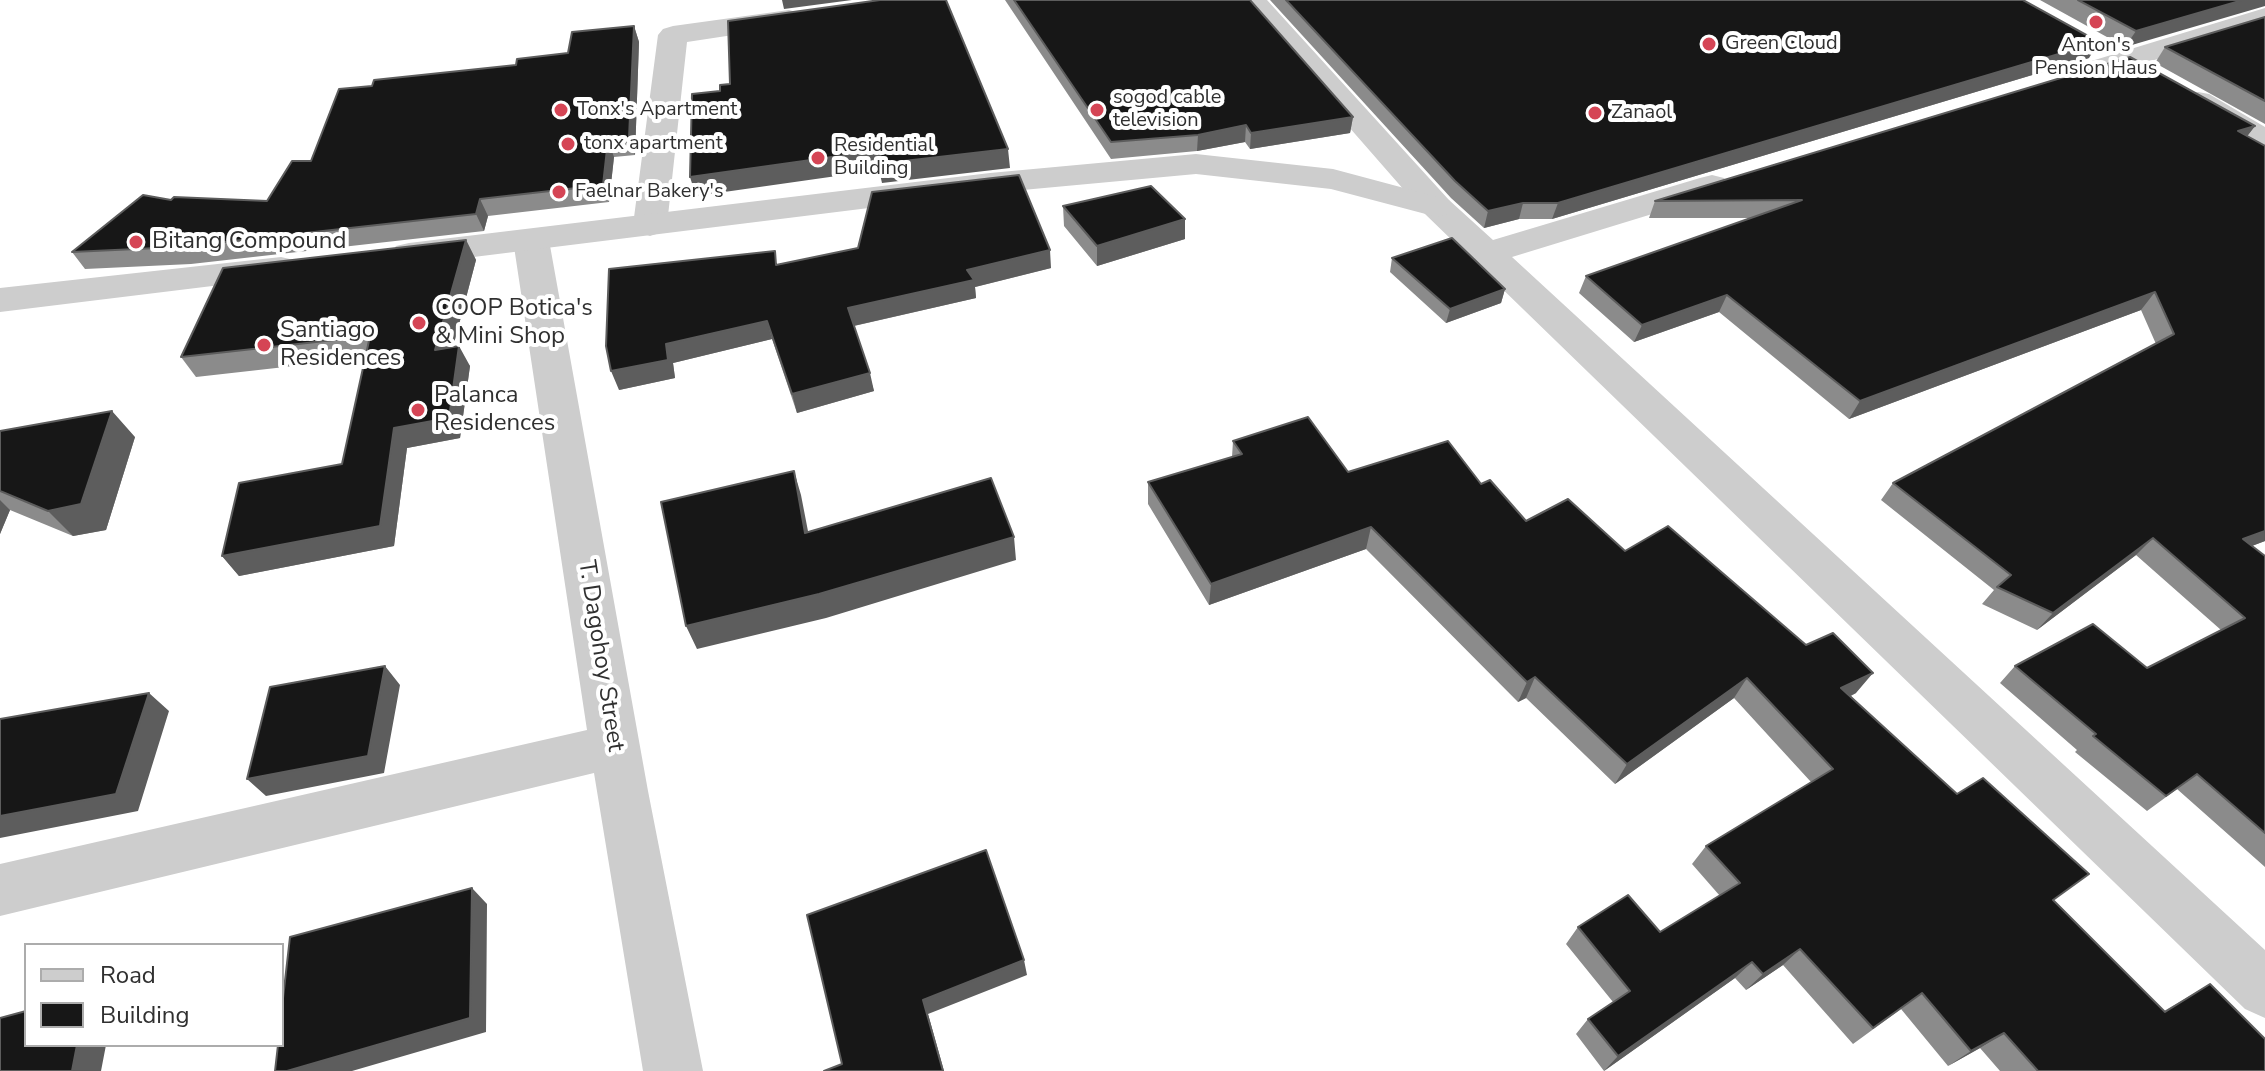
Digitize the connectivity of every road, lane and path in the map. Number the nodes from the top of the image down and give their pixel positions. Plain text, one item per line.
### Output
1 (1252, 0) edge
2 (821, 15) edge
3 (2265, 17) edge
4 (2111, 52) junction
5 (2050, 83) edge
6 (2265, 140) edge
7 (1746, 175) edge
8 (1437, 207) junction
9 (650, 225) junction
10 (531, 240) junction
11 (1488, 253) junction
12 (377, 257) edge
13 (315, 264) edge
14 (0, 300) edge
15 (615, 746) junction
16 (0, 890) edge
17 (2265, 989) edge
18 (673, 1071) edge

1 - 8 street
2 - 9 street
3 - 4 street
4 - 5 street
4 - 6 street
7 - 11 street
8 - 9 street
8 - 11 street
9 - 10 street
10 - 12 street
10 - 15 street, T. Dagohoy Street
11 - 17 street
13 - 14 street
15 - 16 street
15 - 18 street, T. Dagohoy Street

